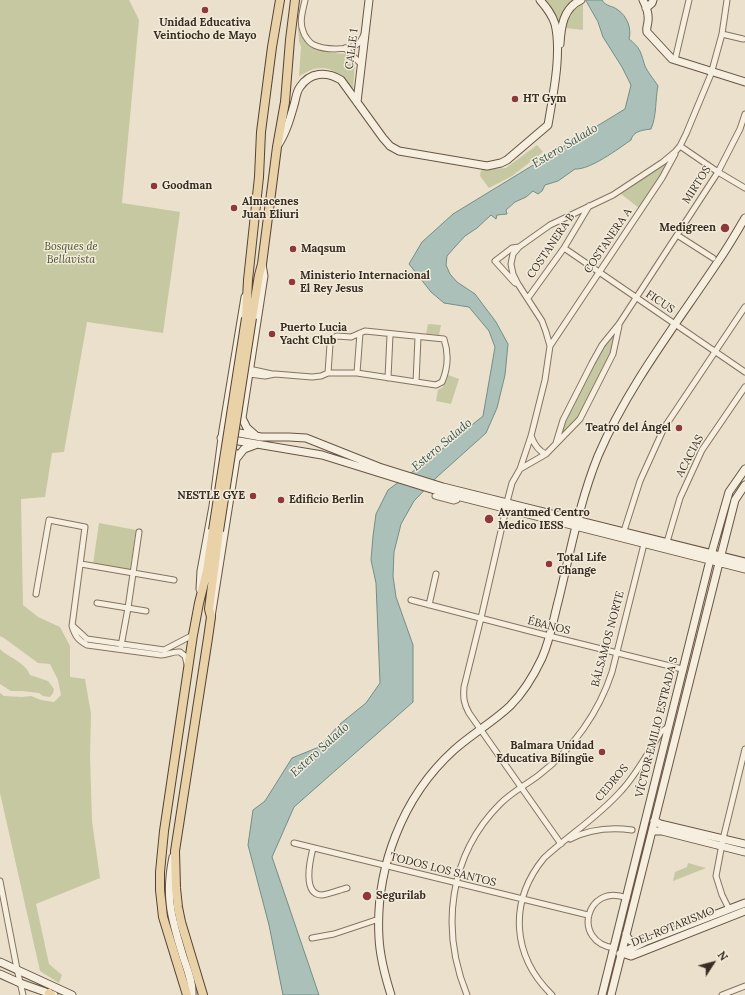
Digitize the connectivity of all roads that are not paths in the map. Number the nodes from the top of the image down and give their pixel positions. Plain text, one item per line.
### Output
1 (280, 0) edge
2 (295, 0) edge
3 (304, 0) edge
4 (369, 0) edge
5 (540, 0) edge
6 (581, 0) edge
7 (643, 0) edge
8 (653, 0) edge
9 (689, 0) edge
10 (727, 0) edge
11 (646, 8) junction
12 (365, 34) junction
13 (722, 34) junction
14 (743, 40) dead end
15 (345, 48) junction
16 (675, 60) junction
17 (557, 62) junction
18 (361, 64) junction
19 (712, 71) junction
20 (745, 82) edge
21 (357, 102) junction
22 (745, 114) edge
23 (680, 146) junction
24 (277, 147) junction
25 (718, 172) junction
26 (745, 188) edge
27 (590, 205) junction
28 (745, 218) edge
29 (677, 235) junction
30 (519, 247) junction
31 (564, 248) junction
32 (713, 258) dead end
33 (262, 264) junction
34 (599, 273) junction
35 (248, 284) junction
36 (518, 284) junction
37 (528, 298) junction
38 (636, 298) junction
39 (745, 307) edge
40 (249, 318) junction
41 (620, 324) junction
42 (675, 324) junction
43 (360, 333) junction
44 (390, 335) junction
45 (418, 337) junction
46 (550, 346) junction
47 (715, 351) junction
48 (249, 371) junction
49 (328, 372) junction
50 (745, 372) edge
51 (357, 373) junction
52 (388, 378) junction
53 (416, 382) junction
54 (745, 387) edge
55 (227, 404) junction
56 (244, 407) junction
57 (223, 430) junction
58 (531, 436) junction
59 (297, 437) junction
60 (222, 438) junction
61 (314, 440) junction
62 (261, 441) junction
63 (556, 443) junction
64 (295, 451) junction
65 (313, 453) junction
66 (546, 454) junction
67 (219, 455) junction
68 (236, 459) junction
69 (520, 469) junction
70 (378, 470) junction
71 (744, 472) edge
72 (745, 485) edge
73 (440, 492) junction
74 (507, 505) junction
75 (577, 524) junction
76 (216, 530) junction
77 (624, 531) junction
78 (139, 532) dead end
79 (667, 542) junction
80 (644, 544) junction
81 (715, 559) junction
82 (745, 562) edge
83 (81, 564) junction
84 (745, 570) edge
85 (133, 573) junction
86 (436, 574) dead end
87 (174, 580) dead end
88 (36, 594) dead end
89 (411, 600) dead end
90 (97, 603) dead end
91 (198, 603) junction
92 (429, 605) junction
93 (128, 608) junction
94 (146, 611) dead end
95 (211, 617) junction
96 (481, 618) junction
97 (193, 636) junction
98 (549, 636) junction
99 (121, 646) junction
100 (616, 652) junction
101 (189, 668) junction
102 (682, 669) junction
103 (672, 709) junction
104 (678, 725) junction
105 (668, 727) junction
106 (480, 729) junction
107 (745, 749) edge
108 (669, 762) junction
109 (521, 788) junction
110 (654, 821) junction
111 (632, 830) dead end
112 (652, 831) junction
113 (294, 843) dead end
114 (722, 843) junction
115 (561, 844) junction
116 (745, 844) edge
117 (313, 848) junction
118 (175, 851) junction
119 (745, 852) edge
120 (386, 866) junction
121 (456, 883) junction
122 (0, 884) edge
123 (346, 888) dead end
124 (626, 898) junction
125 (522, 899) junction
126 (745, 902) edge
127 (729, 909) junction
128 (745, 911) edge
129 (623, 913) junction
130 (588, 915) junction
131 (379, 919) junction
132 (626, 934) junction
133 (312, 938) dead end
134 (644, 942) junction
135 (614, 948) junction
136 (622, 953) junction
137 (0, 962) edge
138 (17, 969) junction
139 (0, 974) edge
140 (606, 978) junction
141 (20, 983) junction
142 (745, 986) edge
143 (186, 993) edge
144 (52, 994) edge
145 (23, 995) edge
146 (72, 995) edge
147 (192, 995) edge
148 (203, 995) edge
149 (391, 995) edge
150 (467, 995) edge
151 (552, 995) edge
152 (602, 995) edge
153 (611, 995) edge
154 (722, 995) edge

1 - 35 main road
2 - 24 main road
3 - 15 street
4 - 12 street, CALLE 1
5 - 17 street
6 - 17 street
7 - 11 street
8 - 11 street
9 - 16 street
10 - 13 street, COSTANERA A
11 - 16 street
12 - 15 street
12 - 18 street, CALLE 1
13 - 14 street
13 - 19 street, COSTANERA A
15 - 18 street
16 - 19 street
17 - 21 street
18 - 21 street, CALLE 1
19 - 20 street
19 - 23 street, COSTANERA A
21 - 24 street
22 - 25 street, MIRTOS
23 - 25 street
23 - 27 street
23 - 34 street, COSTANERA A
24 - 33 main road
25 - 26 street
25 - 29 street, MIRTOS
27 - 30 street
27 - 31 street, COSTANERA B
28 - 42 street
29 - 32 street
29 - 38 street, MIRTOS
30 - 36 street
30 - 36 street
31 - 34 street, FICUS
31 - 37 street, COSTANERA B
33 - 40 main road
33 - 48 street
34 - 38 street, FICUS
34 - 46 street, COSTANERA A
35 - 40 main road
35 - 55 street
36 - 37 street
37 - 46 street
38 - 41 street, MIRTOS
38 - 42 street, FICUS
39 - 47 street
40 - 76 main road, bridge
41 - 63 street, MIRTOS
41 - 63 street, MIRTOS
42 - 47 street, FICUS
42 - 75 street
43 - 44 street
43 - 49 street
43 - 51 street
44 - 45 street
44 - 52 street
45 - 53 street
45 - 53 street
46 - 58 street
47 - 50 street, FICUS
47 - 77 street
48 - 49 street
48 - 56 street
49 - 51 street
51 - 52 street
52 - 53 street
54 - 79 street, ACACIAS
55 - 56 street
55 - 57 street
56 - 62 street
57 - 60 street
57 - 62 street
58 - 66 street
58 - 69 street
59 - 61 street
59 - 62 street
59 - 64 street
60 - 62 street
60 - 67 street
61 - 65 street
61 - 70 street
62 - 64 street
62 - 68 street
63 - 66 street, MIRTOS
64 - 65 street
65 - 70 street
66 - 69 street, MIRTOS
67 - 68 street
67 - 91 street
68 - 95 street
69 - 74 street
70 - 73 street
71 - 81 street, VÍCTOR EMILIO ESTRADA S
72 - 81 street, VÍCTOR EMILIO ESTRADA S
73 - 74 street
73 - 74 street
74 - 75 street
74 - 96 street
75 - 77 street
75 - 80 street
75 - 98 street
76 - 91 main road
76 - 95 main road
77 - 79 street
78 - 85 street
79 - 81 street
80 - 81 street
80 - 100 street, BÁLSAMOS NORTE
81 - 82 street
81 - 84 street
81 - 102 street, VÍCTOR EMILIO ESTRADA S
81 - 104 street, VÍCTOR EMILIO ESTRADA S
83 - 85 street
83 - 88 street
83 - 99 street
85 - 87 street
85 - 93 street
86 - 92 street
89 - 92 street, ÉBANOS
90 - 93 street
91 - 97 main road
92 - 96 street, ÉBANOS
93 - 94 street
93 - 99 street
95 - 118 main road
96 - 98 street, ÉBANOS
96 - 106 street
97 - 99 street
97 - 101 main road
98 - 100 street, ÉBANOS
98 - 106 street
99 - 101 street
100 - 102 street, ÉBANOS
100 - 109 street, BÁLSAMOS NORTE
101 - 143 main road
102 - 103 street, VÍCTOR EMILIO ESTRADA S
103 - 104 street
103 - 105 street, VÍCTOR EMILIO ESTRADA S
104 - 108 street, VÍCTOR EMILIO ESTRADA S
105 - 108 street
105 - 115 street, CEDROS
105 - 124 street, VÍCTOR EMILIO ESTRADA S
106 - 109 street
106 - 120 street
107 - 114 street
108 - 110 street, VÍCTOR EMILIO ESTRADA S
109 - 115 street
109 - 121 street, BÁLSAMOS NORTE
110 - 112 street, VÍCTOR EMILIO ESTRADA S
110 - 114 street
111 - 115 street, CEDROS
112 - 114 street
112 - 132 street, VÍCTOR EMILIO ESTRADA S
113 - 117 street, TODOS LOS SANTOS
114 - 116 street
114 - 119 street
114 - 127 street
115 - 125 street, CEDROS
117 - 120 street, TODOS LOS SANTOS
117 - 123 street
118 - 147 street
118 - 148 main road
120 - 121 street, TODOS LOS SANTOS
120 - 131 street
121 - 125 street, TODOS LOS SANTOS
121 - 150 street, BÁLSAMOS NORTE
122 - 138 street
124 - 129 street, VÍCTOR EMILIO ESTRADA S
124 - 130 street
125 - 130 street, TODOS LOS SANTOS
125 - 151 street, CEDROS
126 - 127 street, DEL ROTARISMO
127 - 134 street, DEL ROTARISMO
128 - 136 street, DEL ROTARISMO
129 - 135 street, VÍCTOR EMILIO ESTRADA S
129 - 136 street
130 - 135 street
131 - 133 street
131 - 149 street
132 - 134 street
132 - 136 street, VÍCTOR EMILIO ESTRADA S
134 - 136 street, DEL ROTARISMO
135 - 140 street, VÍCTOR EMILIO ESTRADA S
136 - 140 street
136 - 153 street, VÍCTOR EMILIO ESTRADA S
137 - 138 street
138 - 141 street
138 - 146 street
139 - 141 street
140 - 152 street, VÍCTOR EMILIO ESTRADA S
141 - 144 street
141 - 145 street
142 - 154 street

